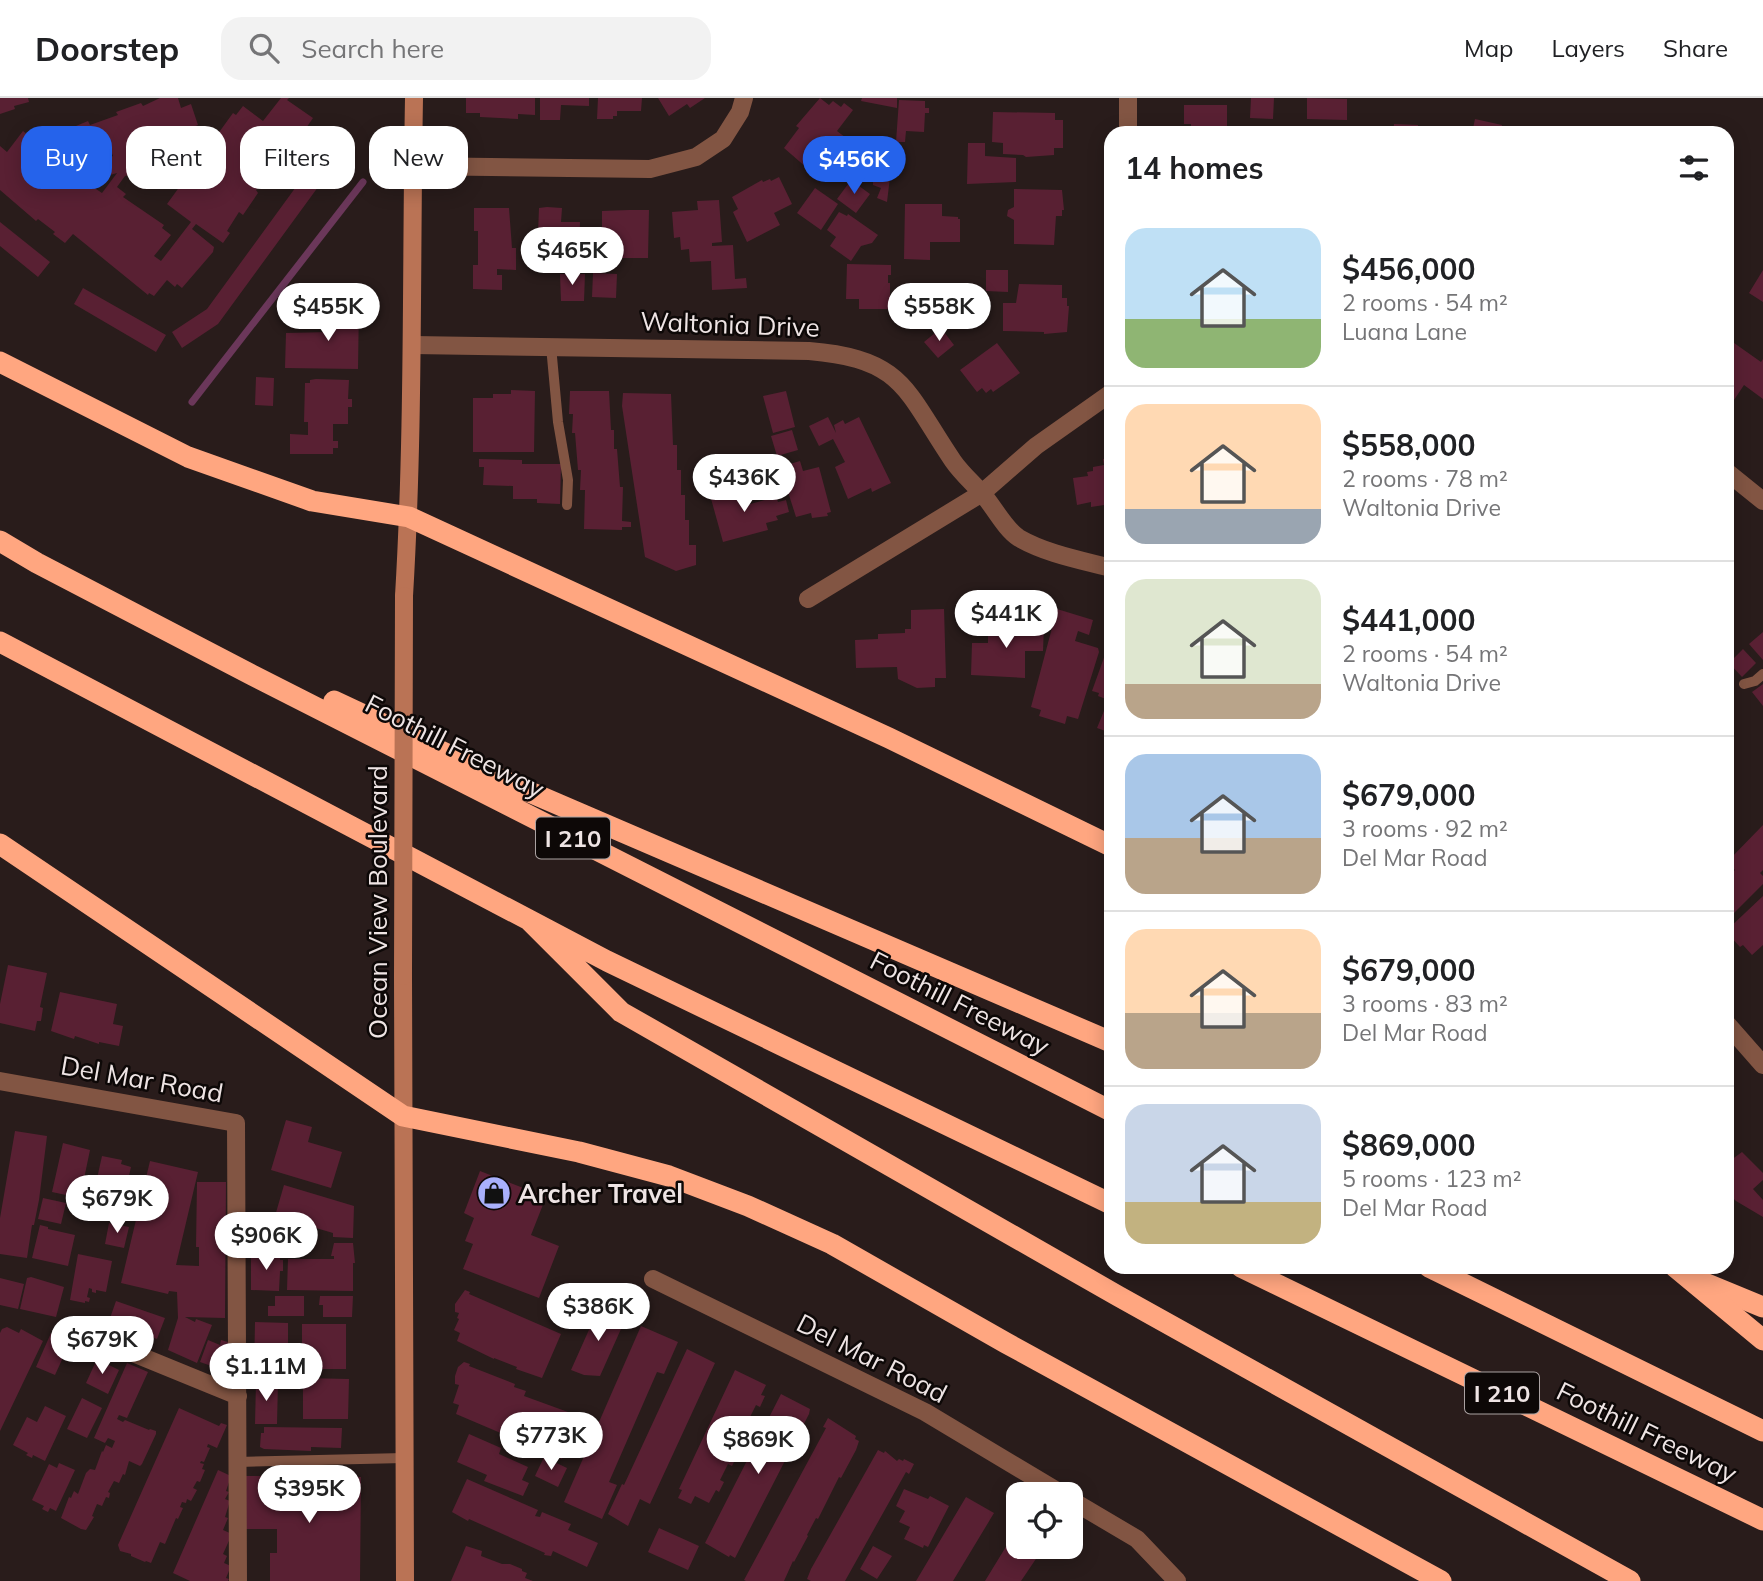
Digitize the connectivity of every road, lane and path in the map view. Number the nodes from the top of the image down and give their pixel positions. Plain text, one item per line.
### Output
1 (414, 98) edge
2 (744, 98) edge
3 (1128, 98) edge
4 (414, 126) edge
5 (1128, 126) edge
6 (468, 167) edge
7 (413, 189) edge
8 (413, 345) junction
9 (551, 346) junction
10 (0, 362) edge
11 (1104, 398) edge
12 (1734, 478) edge
13 (982, 493) junction
14 (1763, 501) edge
15 (567, 505) dead end
16 (409, 517) junction
17 (0, 541) edge
18 (37, 563) junction
19 (1104, 566) edge
20 (808, 599) dead end
21 (0, 642) edge
22 (1763, 674) edge
23 (1744, 684) dead end
24 (1104, 843) edge
25 (0, 844) edge
26 (530, 921) junction
27 (1734, 1032) edge
28 (1104, 1039) edge
29 (1763, 1065) edge
30 (0, 1081) edge
31 (1104, 1107) edge
32 (403, 1116) junction
33 (1104, 1201) edge
34 (1255, 1274) edge
35 (1443, 1274) edge
36 (1683, 1274) edge
37 (1683, 1274) edge
38 (653, 1279) dead end
39 (1763, 1307) edge
40 (79, 1331) dead end
41 (1763, 1340) edge
42 (237, 1396) junction
43 (1763, 1431) edge
44 (404, 1458) junction
45 (237, 1462) junction
46 (1042, 1482) edge
47 (1083, 1507) edge
48 (1763, 1520) edge
49 (238, 1581) edge
50 (405, 1581) edge
51 (1177, 1581) edge
52 (1441, 1581) edge
53 (1630, 1581) edge

1 - 4 main road, Ocean View Boulevard
2 - 6 street
3 - 5 street
7 - 8 main road, Ocean View Boulevard
8 - 9 street, Waltonia Drive
8 - 16 main road, Ocean View Boulevard
9 - 13 street, Waltonia Drive
9 - 15 lane
10 - 16 highway
11 - 13 street
12 - 14 street
13 - 19 street, Waltonia Drive
13 - 20 street
16 - 24 highway
16 - 32 main road, Ocean View Boulevard, bridge
17 - 18 highway, Foothill Freeway / I 210
18 - 28 highway
18 - 31 highway, Foothill Freeway / I 210
21 - 26 highway
22 - 23 lane
25 - 32 highway
26 - 33 highway
26 - 53 highway
27 - 29 street
30 - 42 street, Del Mar Road
32 - 44 main road, Ocean View Boulevard
32 - 52 highway
34 - 48 highway, Foothill Freeway / I 210
35 - 43 highway, Foothill Freeway
36 - 39 highway
37 - 41 highway, bridge
38 - 46 street, Del Mar Road
40 - 42 street
42 - 45 street, Del Mar Road
44 - 45 lane
44 - 50 main road, Ocean View Boulevard
45 - 49 street, Del Mar Road
47 - 51 street

